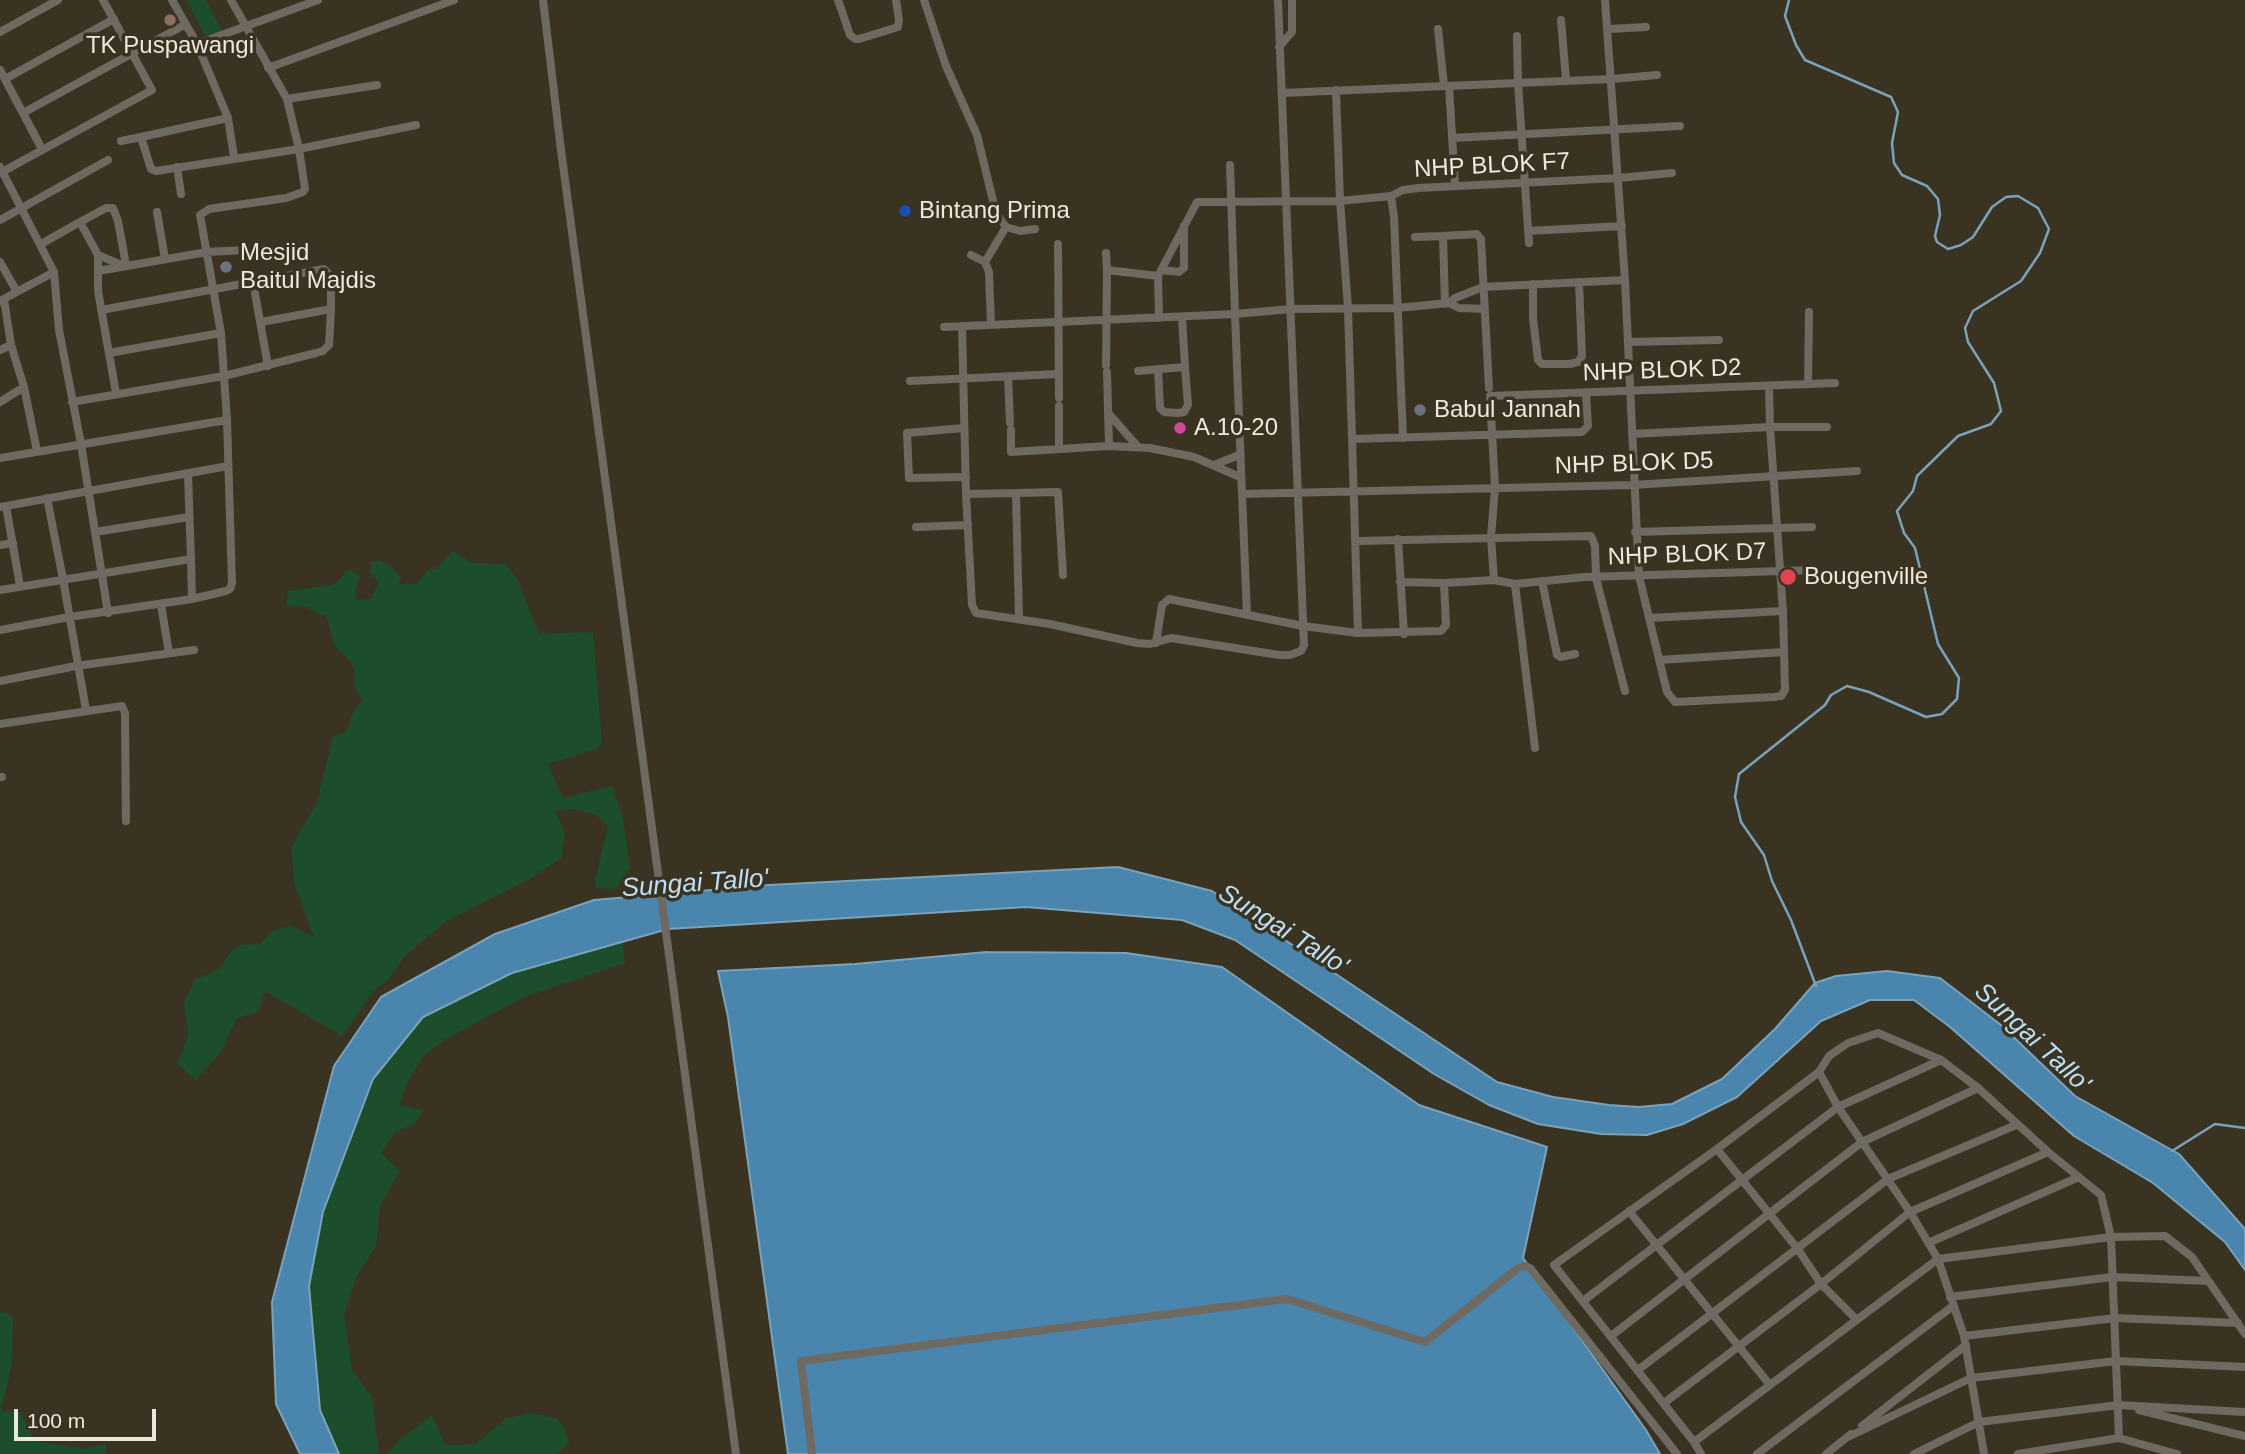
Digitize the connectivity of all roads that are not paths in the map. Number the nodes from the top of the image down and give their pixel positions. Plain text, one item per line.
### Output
1 (103, 0) edge
2 (172, 0) edge
3 (231, 0) edge
4 (318, 0) edge
5 (454, 0) edge
6 (543, 0) edge
7 (838, 0) edge
8 (896, 0) edge
9 (924, 0) edge
10 (1278, 0) edge
11 (1292, 0) edge
12 (1605, 0) edge
13 (53, 1) edge
14 (434, 3) edge
15 (114, 19) junction
16 (1561, 20) dead end
17 (186, 24) junction
18 (247, 27) junction
19 (1646, 27) dead end
20 (1438, 29) dead end
21 (1609, 29) junction
22 (0, 32) edge
23 (1517, 36) dead end
24 (197, 44) junction
25 (1279, 47) junction
26 (133, 55) junction
27 (268, 68) junction
28 (0, 70) edge
29 (1657, 75) dead end
30 (5, 79) junction
31 (1612, 79) junction
32 (1566, 80) junction
33 (1518, 83) junction
34 (377, 85) dead end
35 (1446, 86) junction
36 (1336, 90) junction
37 (1282, 93) junction
38 (287, 99) junction
39 (23, 113) junction
40 (228, 118) junction
41 (416, 125) dead end
42 (1680, 127) dead end
43 (1616, 131) junction
44 (1521, 134) junction
45 (141, 137) junction
46 (1452, 138) junction
47 (121, 141) dead end
48 (42, 149) junction
49 (299, 149) junction
50 (234, 157) junction
51 (108, 160) dead end
52 (1230, 165) dead end
53 (177, 167) junction
54 (1, 170) edge
55 (1672, 173) dead end
56 (1619, 178) junction
57 (1525, 182) junction
58 (1455, 185) junction
59 (181, 194) dead end
60 (1391, 196) junction
61 (1231, 201) junction
62 (1340, 201) junction
63 (1287, 202) junction
64 (22, 209) junction
65 (157, 212) dead end
66 (0, 220) edge
67 (80, 222) junction
68 (1184, 225) junction
69 (1622, 226) junction
70 (1006, 227) junction
71 (1035, 229) dead end
72 (1528, 231) junction
73 (1443, 236) junction
74 (1415, 237) dead end
75 (1529, 243) dead end
76 (41, 244) junction
77 (1058, 244) dead end
78 (246, 250) dead end
79 (206, 252) junction
80 (1106, 253) dead end
81 (98, 255) junction
82 (971, 255) dead end
83 (165, 259) junction
84 (985, 262) junction
85 (125, 265) junction
86 (1, 266) edge
87 (1107, 270) junction
88 (98, 271) junction
89 (54, 272) junction
90 (1159, 273) junction
91 (1625, 280) junction
92 (253, 282) junction
93 (1579, 282) junction
94 (1533, 285) junction
95 (1483, 287) junction
96 (214, 290) junction
97 (17, 292) junction
98 (2, 300) edge
99 (1447, 303) junction
100 (1396, 307) junction
101 (1348, 308) junction
102 (331, 309) junction
103 (1291, 309) junction
104 (1485, 309) junction
105 (101, 310) junction
106 (1809, 312) dead end
107 (1234, 314) junction
108 (1182, 317) junction
109 (1159, 318) junction
110 (1105, 320) junction
111 (261, 323) junction
112 (1057, 323) junction
113 (991, 324) junction
114 (962, 326) junction
115 (944, 327) dead end
116 (221, 333) junction
117 (1719, 340) dead end
118 (1628, 342) junction
119 (11, 345) junction
120 (0, 350) edge
121 (109, 353) junction
122 (268, 366) junction
123 (1185, 368) junction
124 (1158, 369) junction
125 (1138, 371) dead end
126 (1058, 374) junction
127 (224, 376) junction
128 (1008, 377) junction
129 (962, 379) junction
130 (910, 381) dead end
131 (1835, 383) dead end
132 (1808, 384) junction
133 (1769, 386) junction
134 (24, 387) junction
135 (1490, 392) junction
136 (1630, 392) junction
137 (1586, 393) junction
138 (116, 394) junction
139 (0, 402) edge
140 (72, 402) junction
141 (1109, 414) junction
142 (227, 420) junction
143 (1770, 427) junction
144 (1827, 427) dead end
145 (964, 428) junction
146 (1632, 434) junction
147 (1491, 436) junction
148 (1402, 438) junction
149 (1352, 439) junction
150 (81, 444) junction
151 (1109, 446) junction
152 (1138, 447) junction
153 (1059, 449) junction
154 (37, 451) junction
155 (1239, 456) junction
156 (0, 458) edge
157 (1214, 465) junction
158 (228, 466) junction
159 (1857, 471) dead end
160 (188, 474) junction
161 (1774, 476) junction
162 (966, 477) junction
163 (1240, 477) junction
164 (1633, 485) junction
165 (1495, 487) junction
166 (87, 491) junction
167 (1016, 493) junction
168 (1354, 493) junction
169 (966, 494) junction
170 (1241, 494) junction
171 (1298, 494) junction
172 (47, 498) junction
173 (3, 506) edge
174 (189, 517) junction
175 (968, 525) junction
176 (916, 527) dead end
177 (1812, 527) dead end
178 (1777, 529) junction
179 (95, 532) junction
180 (1635, 532) junction
181 (1491, 537) junction
182 (1398, 539) junction
183 (1357, 541) junction
184 (13, 543) junction
185 (0, 545) edge
186 (191, 559) junction
187 (1781, 570) junction
188 (1816, 570) dead end
189 (103, 572) junction
190 (1063, 575) dead end
191 (1639, 576) junction
192 (1596, 578) junction
193 (63, 579) junction
194 (1494, 580) junction
195 (1542, 581) junction
196 (1400, 582) junction
197 (1444, 583) junction
198 (1515, 584) junction
199 (20, 586) junction
200 (0, 590) edge
201 (192, 599) junction
202 (161, 605) junction
203 (1783, 611) junction
204 (108, 613) junction
205 (1247, 615) junction
206 (69, 617) junction
207 (1650, 618) junction
208 (1018, 619) junction
209 (1303, 626) junction
210 (0, 630) edge
211 (1354, 633) junction
212 (1404, 634) junction
213 (1156, 643) junction
214 (194, 650) dead end
215 (1784, 652) junction
216 (169, 653) junction
217 (1575, 654) dead end
218 (1659, 660) junction
219 (76, 666) junction
220 (0, 681) edge
221 (1625, 691) dead end
222 (86, 710) junction
223 (0, 724) edge
224 (1535, 748) dead end
225 (126, 821) dead end
226 (1941, 1060) junction
227 (1819, 1072) junction
228 (1978, 1088) junction
229 (1838, 1107) junction
230 (2016, 1125) junction
231 (1862, 1142) junction
232 (1717, 1149) junction
233 (2048, 1152) junction
234 (2079, 1177) junction
235 (1888, 1179) junction
236 (1742, 1180) junction
237 (1629, 1211) junction
238 (1910, 1212) junction
239 (1769, 1214) junction
240 (2111, 1237) junction
241 (1928, 1243) junction
242 (1656, 1245) junction
243 (1797, 1248) junction
244 (1938, 1259) junction
245 (2112, 1277) junction
246 (1684, 1280) junction
247 (2208, 1281) junction
248 (1821, 1284) junction
249 (1583, 1301) junction
250 (1952, 1301) junction
251 (1712, 1314) junction
252 (2115, 1318) junction
253 (1857, 1320) junction
254 (2238, 1323) junction
255 (2245, 1334) edge
256 (1611, 1336) junction
257 (1964, 1336) junction
258 (1966, 1345) junction
259 (1738, 1346) junction
260 (2116, 1361) junction
261 (2245, 1367) edge
262 (1638, 1370) junction
263 (1971, 1378) junction
264 (1770, 1385) junction
265 (1664, 1403) junction
266 (2119, 1405) junction
267 (2245, 1412) edge
268 (1979, 1422) junction
269 (2245, 1436) edge
270 (1847, 1437) junction
271 (2119, 1438) junction
272 (1697, 1448) edge
273 (736, 1454) edge
274 (811, 1454) edge
275 (1677, 1454) edge
276 (1690, 1454) edge
277 (1757, 1454) edge
278 (1826, 1454) edge
279 (1914, 1454) edge
280 (1984, 1454) edge
281 (2018, 1454) edge
282 (2177, 1454) edge

1 - 15 street
2 - 17 street
3 - 18 street
4 - 18 street
5 - 14 street
6 - 273 street
7 - 8 street
9 - 70 street
10 - 25 street
11 - 25 street
12 - 21 street
13 - 22 street
14 - 27 street
15 - 26 street
15 - 30 street
16 - 32 street
17 - 24 street
17 - 26 street
18 - 24 street
18 - 27 street
19 - 21 street
20 - 35 street
21 - 31 street
23 - 33 street
24 - 40 street
25 - 37 street
26 - 39 street
26 - 48 street
27 - 38 street
28 - 30 street
29 - 31 street
30 - 39 street
31 - 32 street
31 - 43 street
32 - 33 street
33 - 35 street
33 - 44 street
34 - 38 street
35 - 36 street
35 - 46 street
36 - 37 street
36 - 62 street
37 - 63 street
38 - 49 street
39 - 48 street
40 - 45 street
40 - 50 street
41 - 49 street
42 - 43 street
43 - 44 street
43 - 56 street
44 - 46 street
44 - 57 street
45 - 47 street
45 - 53 street
46 - 58 street
48 - 54 street
49 - 50 street
49 - 79 street
50 - 53 street
51 - 64 street
52 - 61 street
53 - 59 street
54 - 64 street
55 - 56 street, NHP BLOK F7
56 - 57 street, NHP BLOK F7
56 - 69 street
57 - 58 street, NHP BLOK F7
57 - 72 street
58 - 60 street, NHP BLOK F7
60 - 62 street
60 - 100 street, NHP BLOK F7
61 - 63 street
61 - 68 street
61 - 107 street
62 - 63 street
62 - 101 street
63 - 103 street
64 - 66 street
64 - 76 street
65 - 83 street
67 - 76 street
67 - 81 street
67 - 85 street
68 - 90 street
68 - 90 street
69 - 72 street
69 - 91 street
70 - 71 street
70 - 84 street
72 - 75 street
73 - 74 street
73 - 95 street
73 - 99 street
76 - 89 street
77 - 112 street
78 - 79 street
79 - 83 street
79 - 96 street
80 - 87 street
81 - 85 street
81 - 88 street
82 - 84 street
83 - 85 street
84 - 113 street
85 - 88 street
86 - 97 street
87 - 90 street
87 - 110 street
88 - 105 street
89 - 97 street
89 - 140 street
90 - 109 street
91 - 93 street
91 - 118 street
92 - 96 street
92 - 102 street
92 - 111 street
93 - 94 street
93 - 94 street
94 - 95 street
95 - 99 street
95 - 104 street
96 - 105 street
96 - 116 street
97 - 98 street
98 - 119 street
99 - 100 street
99 - 104 street
100 - 101 street
100 - 148 street, NHP BLOK F7
101 - 103 street
101 - 149 street
102 - 111 street
102 - 122 street
103 - 107 street
103 - 171 street
104 - 135 street
105 - 121 street
106 - 132 street
107 - 108 street
107 - 155 street
108 - 109 street
108 - 123 street
109 - 110 street
110 - 112 street
110 - 141 street
111 - 122 street
112 - 113 street
112 - 126 street
113 - 114 street
114 - 115 street
114 - 129 street
116 - 121 street
116 - 127 street
117 - 118 street
118 - 136 street
119 - 120 street
119 - 134 street
121 - 138 street
122 - 127 street
123 - 124 street
123 - 124 street
124 - 125 street
126 - 128 street
126 - 153 street
127 - 138 street
127 - 142 street
128 - 129 street
128 - 153 street
129 - 130 street
129 - 145 street
131 - 132 street, NHP BLOK D2
132 - 133 street, NHP BLOK D2
133 - 136 street, NHP BLOK D2
133 - 143 street
134 - 139 street
134 - 154 street
135 - 137 street, NHP BLOK D2
135 - 147 street
136 - 137 street, NHP BLOK D2
136 - 146 street
137 - 147 street
138 - 140 street
140 - 150 street
141 - 151 street
141 - 152 street
142 - 150 street
142 - 158 street
143 - 144 street
143 - 146 street
143 - 161 street
145 - 162 street
145 - 162 street
146 - 164 street
147 - 148 street
147 - 165 street
148 - 149 street
149 - 168 street
150 - 154 street
150 - 166 street
151 - 152 street
151 - 153 street
152 - 157 street
154 - 156 street
155 - 157 street
155 - 163 street
157 - 163 street
158 - 160 street
158 - 201 street
159 - 161 street, NHP BLOK D5
160 - 166 street
160 - 174 street
161 - 164 street, NHP BLOK D5
161 - 178 street
162 - 169 street
163 - 170 street
164 - 165 street, NHP BLOK D5
164 - 180 street
165 - 168 street, NHP BLOK D5
165 - 181 street
166 - 172 street
166 - 179 street
167 - 169 street
167 - 190 street
167 - 208 street
168 - 171 street, NHP BLOK D5
168 - 183 street
169 - 175 street
170 - 171 street, NHP BLOK D5
170 - 205 street
171 - 209 street
172 - 173 street
172 - 193 street
173 - 184 street
174 - 179 street
174 - 186 street
175 - 176 street
175 - 208 street
177 - 178 street
178 - 180 street
178 - 187 street
179 - 189 street
180 - 191 street
181 - 182 street
181 - 192 street
181 - 194 street
182 - 183 street
182 - 196 street
183 - 211 street
184 - 185 street
184 - 199 street
186 - 189 street
186 - 201 street
187 - 188 street, NHP BLOK D7
187 - 191 street, NHP BLOK D7
187 - 203 street
189 - 193 street
189 - 204 street
191 - 192 street, NHP BLOK D7
191 - 207 street
192 - 195 street, NHP BLOK D7
192 - 221 street
193 - 199 street
193 - 206 street
194 - 197 street, NHP BLOK D7
194 - 198 street, NHP BLOK D7
195 - 198 street, NHP BLOK D7
195 - 217 street
196 - 197 street, NHP BLOK D7
196 - 212 street
197 - 212 street
198 - 224 street
199 - 200 street
201 - 202 street
202 - 204 street
202 - 216 street
203 - 207 street
203 - 215 street
204 - 206 street
205 - 209 street
205 - 213 street
206 - 210 street
206 - 219 street
207 - 218 street
208 - 213 street
209 - 211 street
209 - 213 street
211 - 212 street
214 - 216 street
215 - 218 street
215 - 218 street
216 - 219 street
219 - 220 street
219 - 222 street
222 - 223 street
222 - 225 street
226 - 227 street
226 - 228 street
226 - 229 street
227 - 229 street
227 - 232 street
228 - 230 street
228 - 231 street
229 - 231 street
229 - 236 street
230 - 233 street
230 - 235 street
231 - 235 street
231 - 239 street
232 - 236 street
232 - 237 street
233 - 234 street
233 - 238 street
234 - 240 street
234 - 241 street
235 - 238 street
235 - 243 street
236 - 239 street
236 - 242 street
237 - 242 street
237 - 249 street
238 - 241 street
238 - 248 street
239 - 243 street
239 - 246 street
240 - 244 street
240 - 245 street
240 - 247 street
241 - 244 street
242 - 246 street
242 - 249 street
243 - 248 street
243 - 251 street
244 - 250 street
244 - 253 street
245 - 247 street
245 - 250 street
245 - 252 street
246 - 251 street
246 - 256 street
247 - 254 street
248 - 253 street
248 - 259 street
249 - 256 street
250 - 257 street
250 - 277 street
251 - 259 street
251 - 262 street
252 - 254 street
252 - 257 street
252 - 260 street
253 - 264 street
254 - 255 street
256 - 262 street
257 - 258 street
258 - 263 street
258 - 270 street
259 - 264 street
259 - 265 street
260 - 261 street
260 - 263 street
260 - 266 street
262 - 265 street
263 - 268 street
263 - 270 street
264 - 272 street
265 - 272 street
266 - 267 street
266 - 268 street
266 - 269 street
266 - 271 street
268 - 279 street
268 - 280 street
270 - 278 street
271 - 281 street
271 - 282 street
272 - 276 street
274 - 275 street

